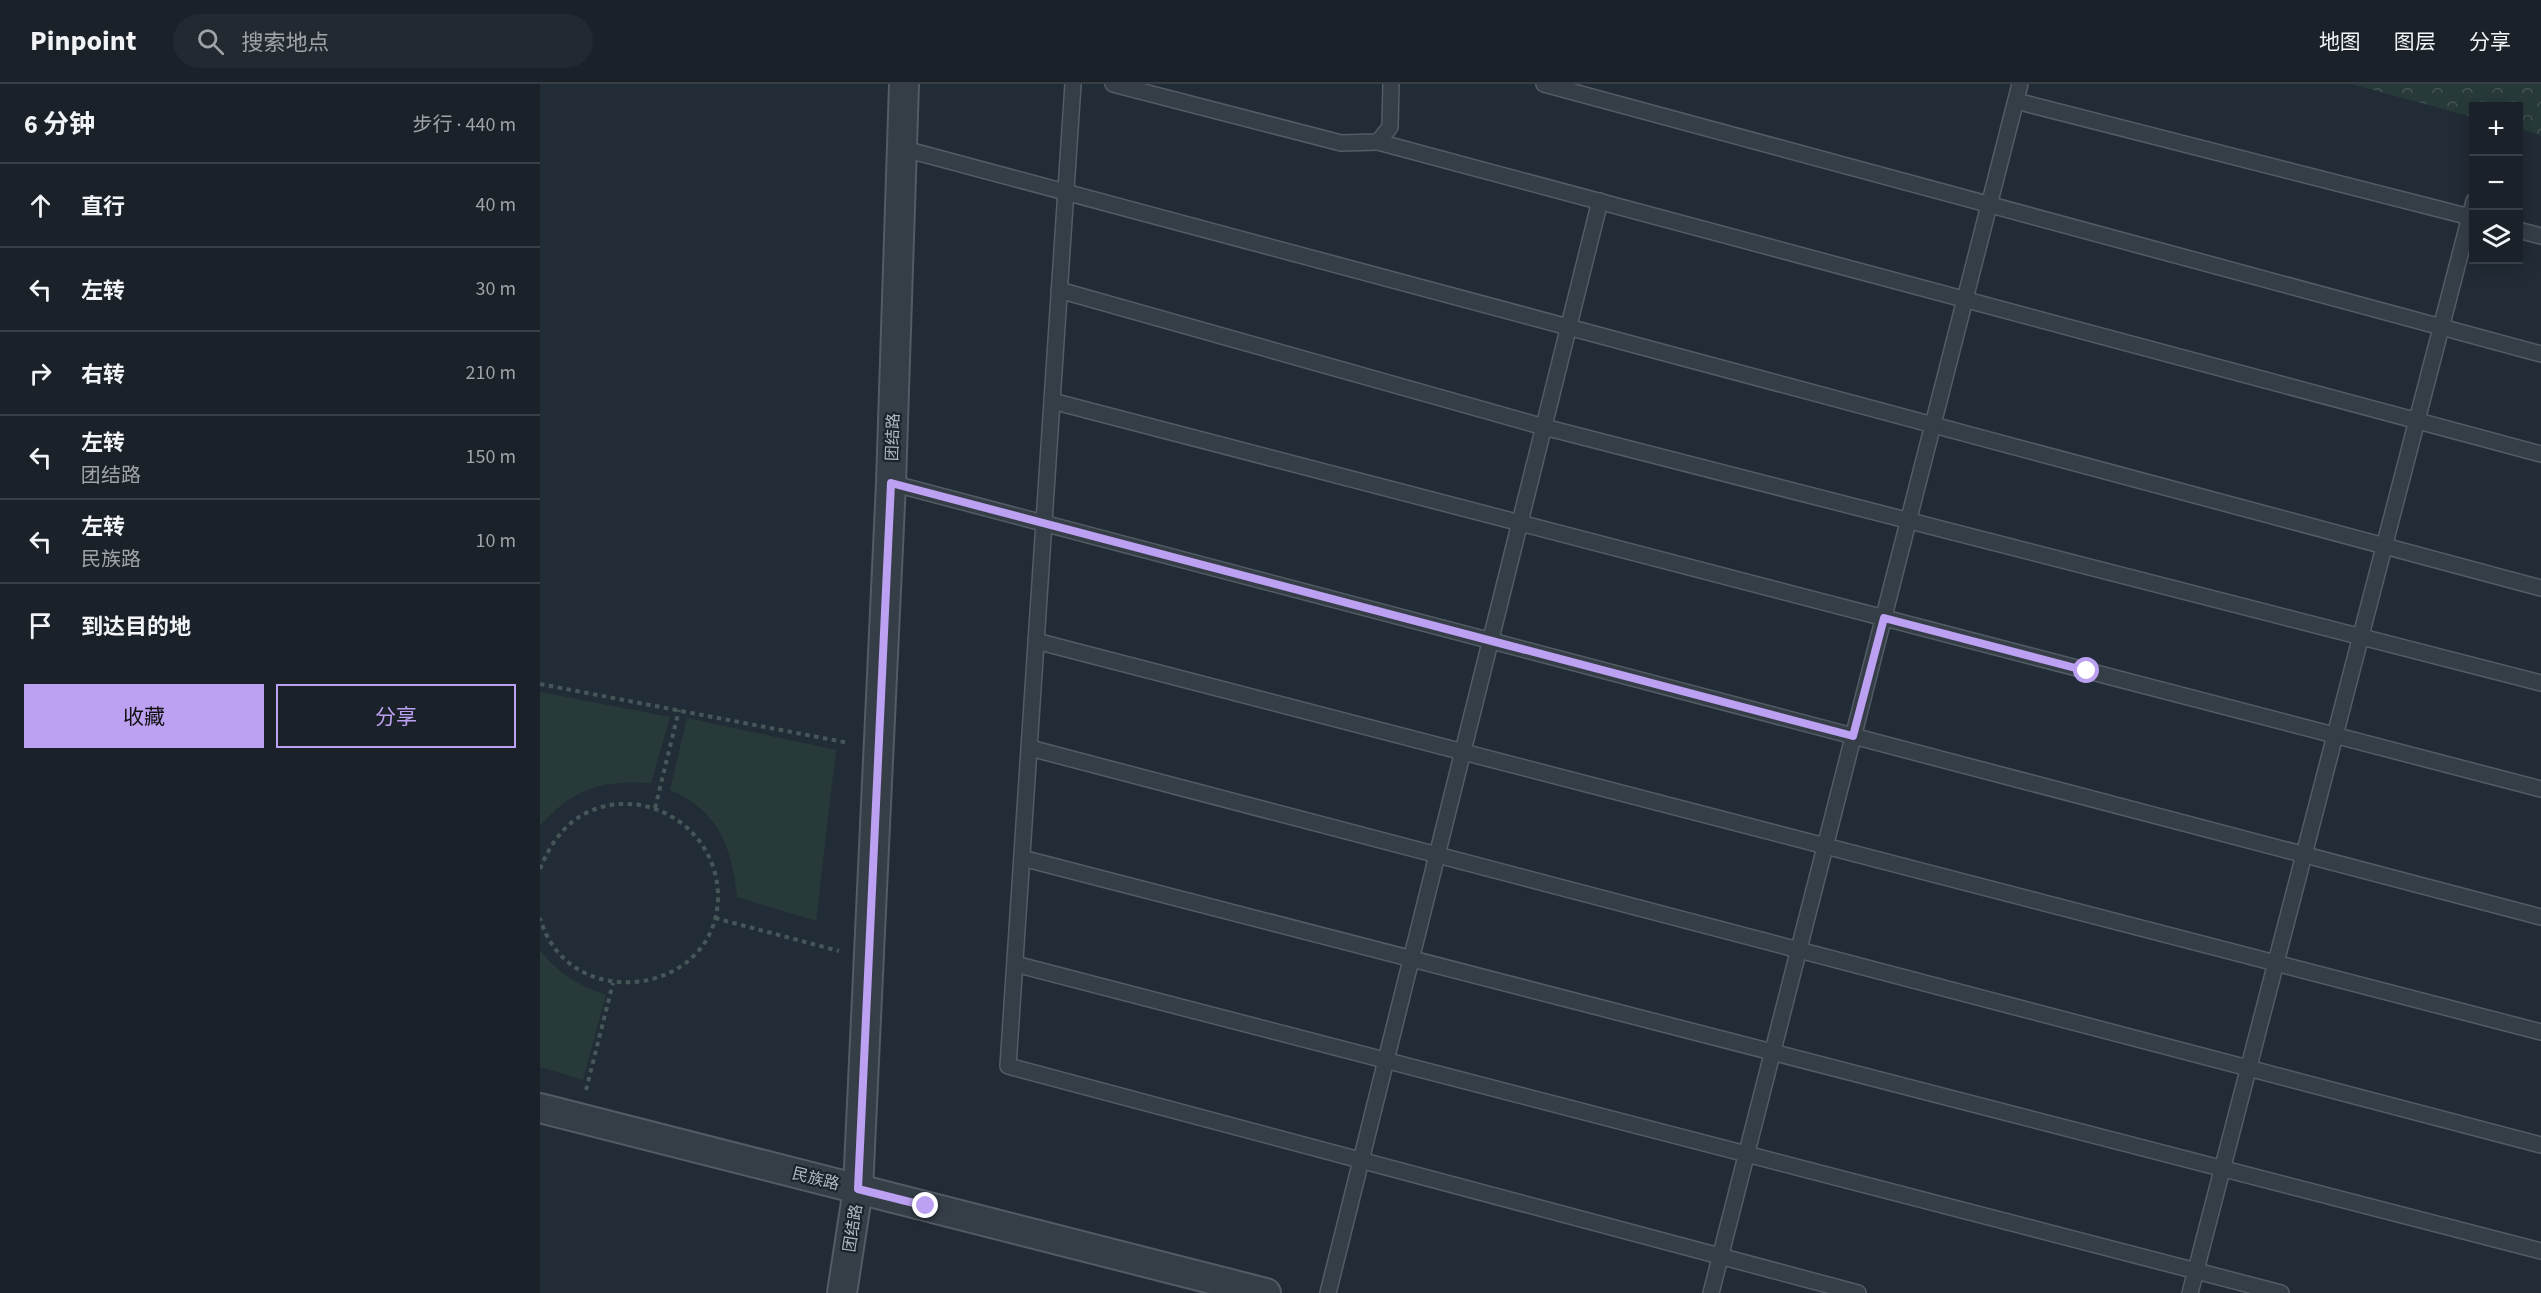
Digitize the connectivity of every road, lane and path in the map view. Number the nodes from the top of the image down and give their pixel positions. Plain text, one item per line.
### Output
1 (904, 84) edge
2 (1073, 84) edge
3 (1113, 84) edge
4 (1391, 84) edge
5 (1544, 84) edge
6 (2020, 84) edge
7 (2016, 101) junction
8 (1378, 142) junction
9 (902, 148) junction
10 (1066, 192) junction
11 (1600, 201) junction
12 (1989, 204) junction
13 (2469, 217) edge
14 (2469, 225) edge
15 (2523, 231) edge
16 (2541, 236) edge
17 (1059, 290) junction
18 (1965, 300) junction
19 (1569, 327) junction
20 (2441, 327) junction
21 (2541, 354) edge
22 (1052, 401) junction
23 (2416, 420) junction
24 (1933, 425) junction
25 (1544, 427) junction
26 (2541, 454) edge
27 (891, 483) junction
28 (1908, 520) junction
29 (1520, 523) junction
30 (1044, 524) junction
31 (2384, 546) junction
32 (2541, 588) edge
33 (1884, 618) junction
34 (2361, 636) junction
35 (1036, 641) junction
36 (1491, 641) junction
37 (2541, 683) edge
38 (540, 684) edge
39 (679, 710) junction
40 (2335, 735) junction
41 (1853, 736) junction
42 (878, 748) junction
43 (1030, 748) junction
44 (1463, 752) junction
45 (2541, 789) edge
46 (655, 808) junction
47 (1825, 846) junction
48 (1437, 855) junction
49 (2304, 855) junction
50 (1022, 858) junction
51 (540, 869) edge
52 (2541, 917) edge
53 (540, 918) edge
54 (715, 918) junction
55 (1799, 950) junction
56 (868, 959) junction
57 (1412, 959) junction
58 (2276, 963) junction
59 (1015, 964) junction
60 (613, 983) junction
61 (2541, 1032) edge
62 (1773, 1052) junction
63 (1386, 1060) junction
64 (2248, 1068) junction
65 (540, 1108) edge
66 (579, 1118) junction
67 (2541, 1145) edge
68 (1746, 1154) junction
69 (1361, 1160) junction
70 (2222, 1168) junction
71 (858, 1189) junction
72 (2541, 1251) edge
73 (1720, 1256) junction
74 (2195, 1271) junction
75 (842, 1293) edge
76 (1266, 1293) edge
77 (1328, 1293) edge
78 (1711, 1293) edge
79 (1858, 1293) edge
80 (2190, 1293) edge
81 (2281, 1293) edge

1 - 9 street, 团结路
2 - 10 lane
3 - 8 lane
4 - 8 lane
5 - 12 lane
6 - 7 lane
7 - 12 lane
7 - 13 lane
8 - 11 lane
9 - 10 lane
9 - 27 street, 团结路
10 - 17 lane
10 - 19 lane
11 - 18 lane
11 - 19 lane
12 - 18 lane
12 - 20 lane
14 - 20 lane
15 - 16 lane
17 - 22 lane
17 - 25 lane
18 - 23 lane
18 - 24 lane
19 - 24 lane
19 - 25 lane
20 - 21 lane
20 - 23 lane
22 - 29 lane
22 - 30 lane
23 - 26 lane
23 - 31 lane
24 - 28 lane
24 - 31 lane
25 - 28 lane
25 - 29 lane
27 - 30 lane
27 - 42 street, 团结路
28 - 33 lane
28 - 34 lane
29 - 33 lane
29 - 36 lane
30 - 35 lane
30 - 36 lane
31 - 32 lane
31 - 34 lane
33 - 40 lane
33 - 41 lane
34 - 37 lane
34 - 40 lane
35 - 43 lane
35 - 44 lane
36 - 41 lane
36 - 44 lane
38 - 39 path
39 - 42 path
39 - 46 path
40 - 45 lane
40 - 49 lane
41 - 47 lane
41 - 49 lane
42 - 56 street, 团结路
43 - 48 lane
43 - 50 lane
44 - 47 lane
44 - 48 lane
46 - 51 path
46 - 54 path
47 - 55 lane
47 - 58 lane
48 - 55 lane
48 - 57 lane
49 - 52 lane
49 - 58 lane
50 - 57 lane
50 - 59 lane
53 - 60 path
54 - 56 path
54 - 60 path
55 - 62 lane
55 - 64 lane
56 - 71 street, 团结路
57 - 62 lane
57 - 63 lane
58 - 61 lane
58 - 64 lane
59 - 63 lane
59 - 69 lane
60 - 66 path
62 - 68 lane
62 - 70 lane
63 - 68 lane
63 - 69 lane
64 - 67 lane
64 - 70 lane
65 - 66 street, 民族路
66 - 71 street, 民族路
68 - 73 lane
68 - 74 lane
69 - 73 lane
69 - 77 lane
70 - 72 lane
70 - 74 lane
71 - 75 street, 团结路
71 - 76 street, 民族路
73 - 78 lane
73 - 79 lane
74 - 80 lane
74 - 81 lane

